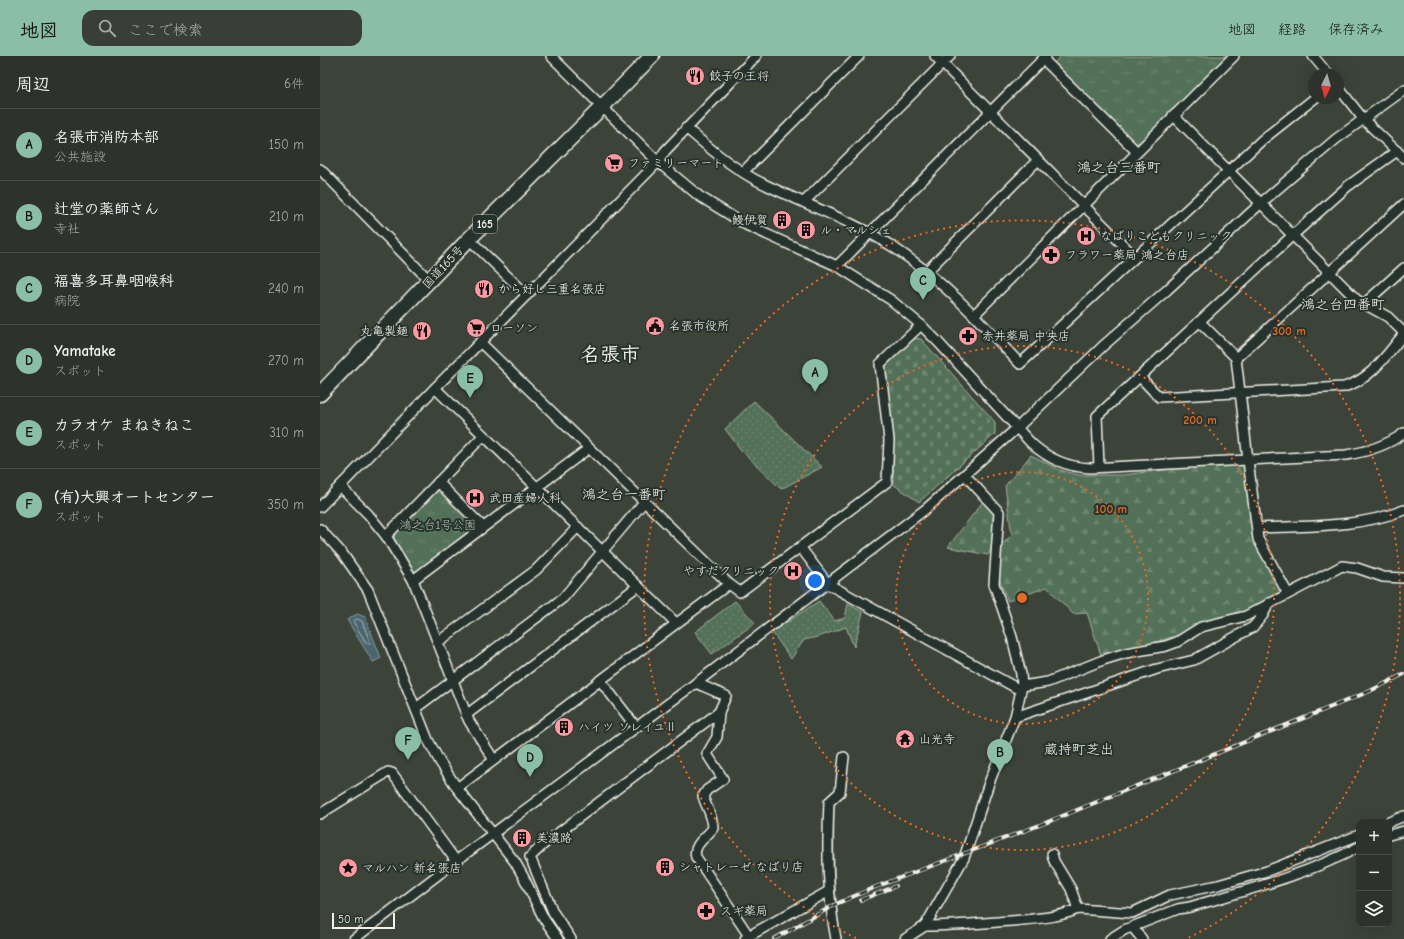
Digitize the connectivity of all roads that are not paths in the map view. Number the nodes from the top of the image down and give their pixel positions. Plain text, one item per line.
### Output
1 (551, 56) edge
2 (652, 56) edge
3 (756, 56) edge
4 (859, 56) edge
5 (935, 56) edge
6 (950, 56) edge
7 (1234, 56) edge
8 (1313, 56) edge
9 (1044, 57) edge
10 (942, 63) junction
11 (1323, 68) edge
12 (1404, 90) edge
13 (1344, 95) edge
14 (1308, 104) edge
15 (602, 107) junction
16 (991, 112) junction
17 (1173, 115) junction
18 (1364, 120) junction
19 (686, 128) junction
20 (1397, 151) junction
21 (1137, 152) junction
22 (1404, 158) edge
23 (1038, 160) junction
24 (658, 162) junction
25 (320, 169) edge
26 (743, 172) junction
27 (1230, 172) junction
28 (804, 202) junction
29 (1261, 203) junction
30 (1404, 204) edge
31 (1084, 205) junction
32 (869, 233) junction
33 (1293, 235) junction
34 (469, 239) junction
35 (1135, 257) junction
36 (837, 266) junction
37 (1404, 268) edge
38 (927, 272) junction
39 (1330, 272) junction
40 (430, 281) junction
41 (527, 295) junction
42 (1364, 304) junction
43 (974, 315) junction
44 (1200, 322) junction
45 (921, 325) junction
46 (1404, 333) edge
47 (480, 342) junction
48 (1236, 358) junction
49 (1140, 377) junction
50 (435, 388) junction
51 (1240, 393) junction
52 (320, 394) edge
53 (1017, 428) junction
54 (1404, 433) edge
55 (483, 436) junction
56 (588, 449) junction
57 (1248, 460) junction
58 (1100, 467) junction
59 (965, 475) junction
60 (438, 482) junction
61 (340, 486) junction
62 (537, 488) junction
63 (644, 502) junction
64 (320, 507) edge
65 (1404, 510) edge
66 (483, 527) junction
67 (578, 527) junction
68 (320, 528) edge
69 (1257, 528) junction
70 (386, 536) junction
71 (801, 548) junction
72 (602, 551) junction
73 (1404, 578) edge
74 (414, 580) junction
75 (729, 584) junction
76 (828, 584) junction
77 (638, 586) junction
78 (1288, 594) junction
79 (1269, 603) junction
80 (676, 623) junction
81 (438, 642) junction
82 (600, 680) junction
83 (453, 681) junction
84 (696, 683) junction
85 (1021, 688) junction
86 (416, 708) junction
87 (719, 712) junction
88 (466, 715) junction
89 (1016, 717) junction
90 (636, 727) junction
91 (844, 758) dead end
92 (494, 760) junction
93 (457, 788) junction
94 (320, 814) edge
95 (1404, 816) edge
96 (1392, 821) edge
97 (1404, 831) edge
98 (494, 833) junction
99 (1392, 834) edge
100 (1356, 836) edge
101 (1356, 849) edge
102 (1052, 854) dead end
103 (456, 861) junction
104 (828, 891) junction
105 (1078, 909) junction
106 (925, 926) junction
107 (1133, 928) junction
108 (747, 938) edge
109 (354, 939) edge
110 (558, 939) edge
111 (571, 939) edge
112 (836, 939) edge
113 (905, 939) edge
114 (1110, 939) edge
115 (1142, 939) edge

1 - 15 street
2 - 15 highway, 国道165号 / 165
3 - 19 street
4 - 26 street
5 - 10 street
6 - 10 street
7 - 17 street
8 - 11 street
9 - 16 street
9 - 21 street
10 - 16 street
10 - 28 street
12 - 18 street
13 - 18 street
14 - 27 street
15 - 24 street
15 - 34 highway, 国道165号 / 165
16 - 23 street
16 - 32 street
17 - 21 street
17 - 27 street
18 - 20 street
18 - 29 street
19 - 24 street
19 - 26 street
20 - 22 street
20 - 33 street
21 - 31 street
23 - 31 street
23 - 38 street
24 - 36 street
24 - 41 street
25 - 40 street
26 - 28 street
27 - 29 street
27 - 35 street
28 - 32 street
29 - 33 street
29 - 53 street
30 - 39 street
31 - 35 street
31 - 43 street
32 - 36 street
32 - 38 street
33 - 39 street
33 - 44 street
34 - 40 highway, 国道165号 / 165
34 - 41 street
35 - 43 street
36 - 45 street
37 - 42 street
38 - 43 street
39 - 42 street
39 - 48 street
40 - 52 highway, 国道165号 / 165
41 - 47 street
42 - 46 street
44 - 48 street
44 - 49 street
45 - 53 street
45 - 71 street
46 - 51 street
47 - 50 street
47 - 56 street
48 - 51 street
49 - 51 street
49 - 58 street
50 - 55 street
50 - 61 street
51 - 57 street
53 - 58 street
53 - 59 street
54 - 57 street
55 - 60 street
55 - 62 street
56 - 62 street
56 - 63 street
57 - 58 street
57 - 69 street
59 - 76 street
59 - 85 street
60 - 66 street
60 - 70 street
61 - 64 street
61 - 70 street
62 - 66 street
62 - 67 street
63 - 72 street
63 - 75 street
65 - 69 street
66 - 74 street
67 - 72 street
67 - 81 street
68 - 86 street
69 - 78 street
70 - 74 street
71 - 75 street
71 - 76 street
72 - 77 street
72 - 83 street
73 - 78 street
74 - 81 street
75 - 80 street
76 - 84 street
76 - 85 street
77 - 80 street
77 - 88 street
78 - 79 street
79 - 85 street
79 - 89 street
80 - 82 street
81 - 83 street
82 - 90 street
82 - 92 street
83 - 86 street
83 - 88 street
84 - 87 street
84 - 90 street
85 - 89 street
86 - 93 street
87 - 108 street
87 - 111 street
88 - 92 street
89 - 106 street
90 - 98 street
91 - 104 street
92 - 93 street
93 - 98 street
94 - 103 street
95 - 96 street
97 - 99 street
98 - 103 street
98 - 110 street
100 - 105 street
101 - 107 street
102 - 105 street
103 - 109 street
104 - 108 street
104 - 112 street
105 - 106 street
106 - 113 street
107 - 114 street
107 - 115 street

